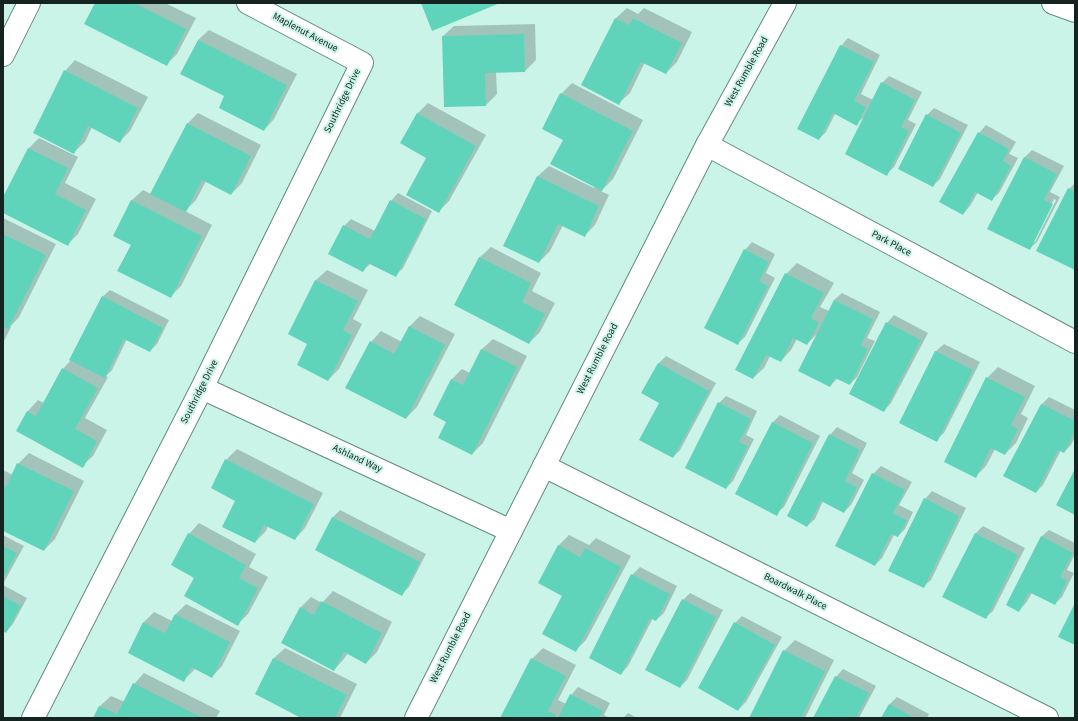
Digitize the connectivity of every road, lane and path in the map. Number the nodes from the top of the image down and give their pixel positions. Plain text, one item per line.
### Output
1 (30, 3) edge
2 (248, 3) edge
3 (785, 3) edge
4 (1053, 3) edge
5 (1075, 11) edge
6 (3, 55) edge
7 (362, 63) joint
8 (707, 145) junction
9 (1075, 342) edge
10 (202, 388) junction
11 (544, 466) junction
12 (511, 531) junction
13 (33, 718) edge
14 (416, 718) edge
15 (1047, 718) edge

1 - 6 street
2 - 7 street, Maplenut Avenue
3 - 8 street, West Rumble Road
4 - 5 street
7 - 10 street, Southridge Drive
8 - 9 street, Park Place
8 - 11 street, West Rumble Road
10 - 12 street, Ashland Way
10 - 13 street, Southridge Drive
11 - 12 street, West Rumble Road
11 - 15 street, Boardwalk Place
12 - 14 street, West Rumble Road

